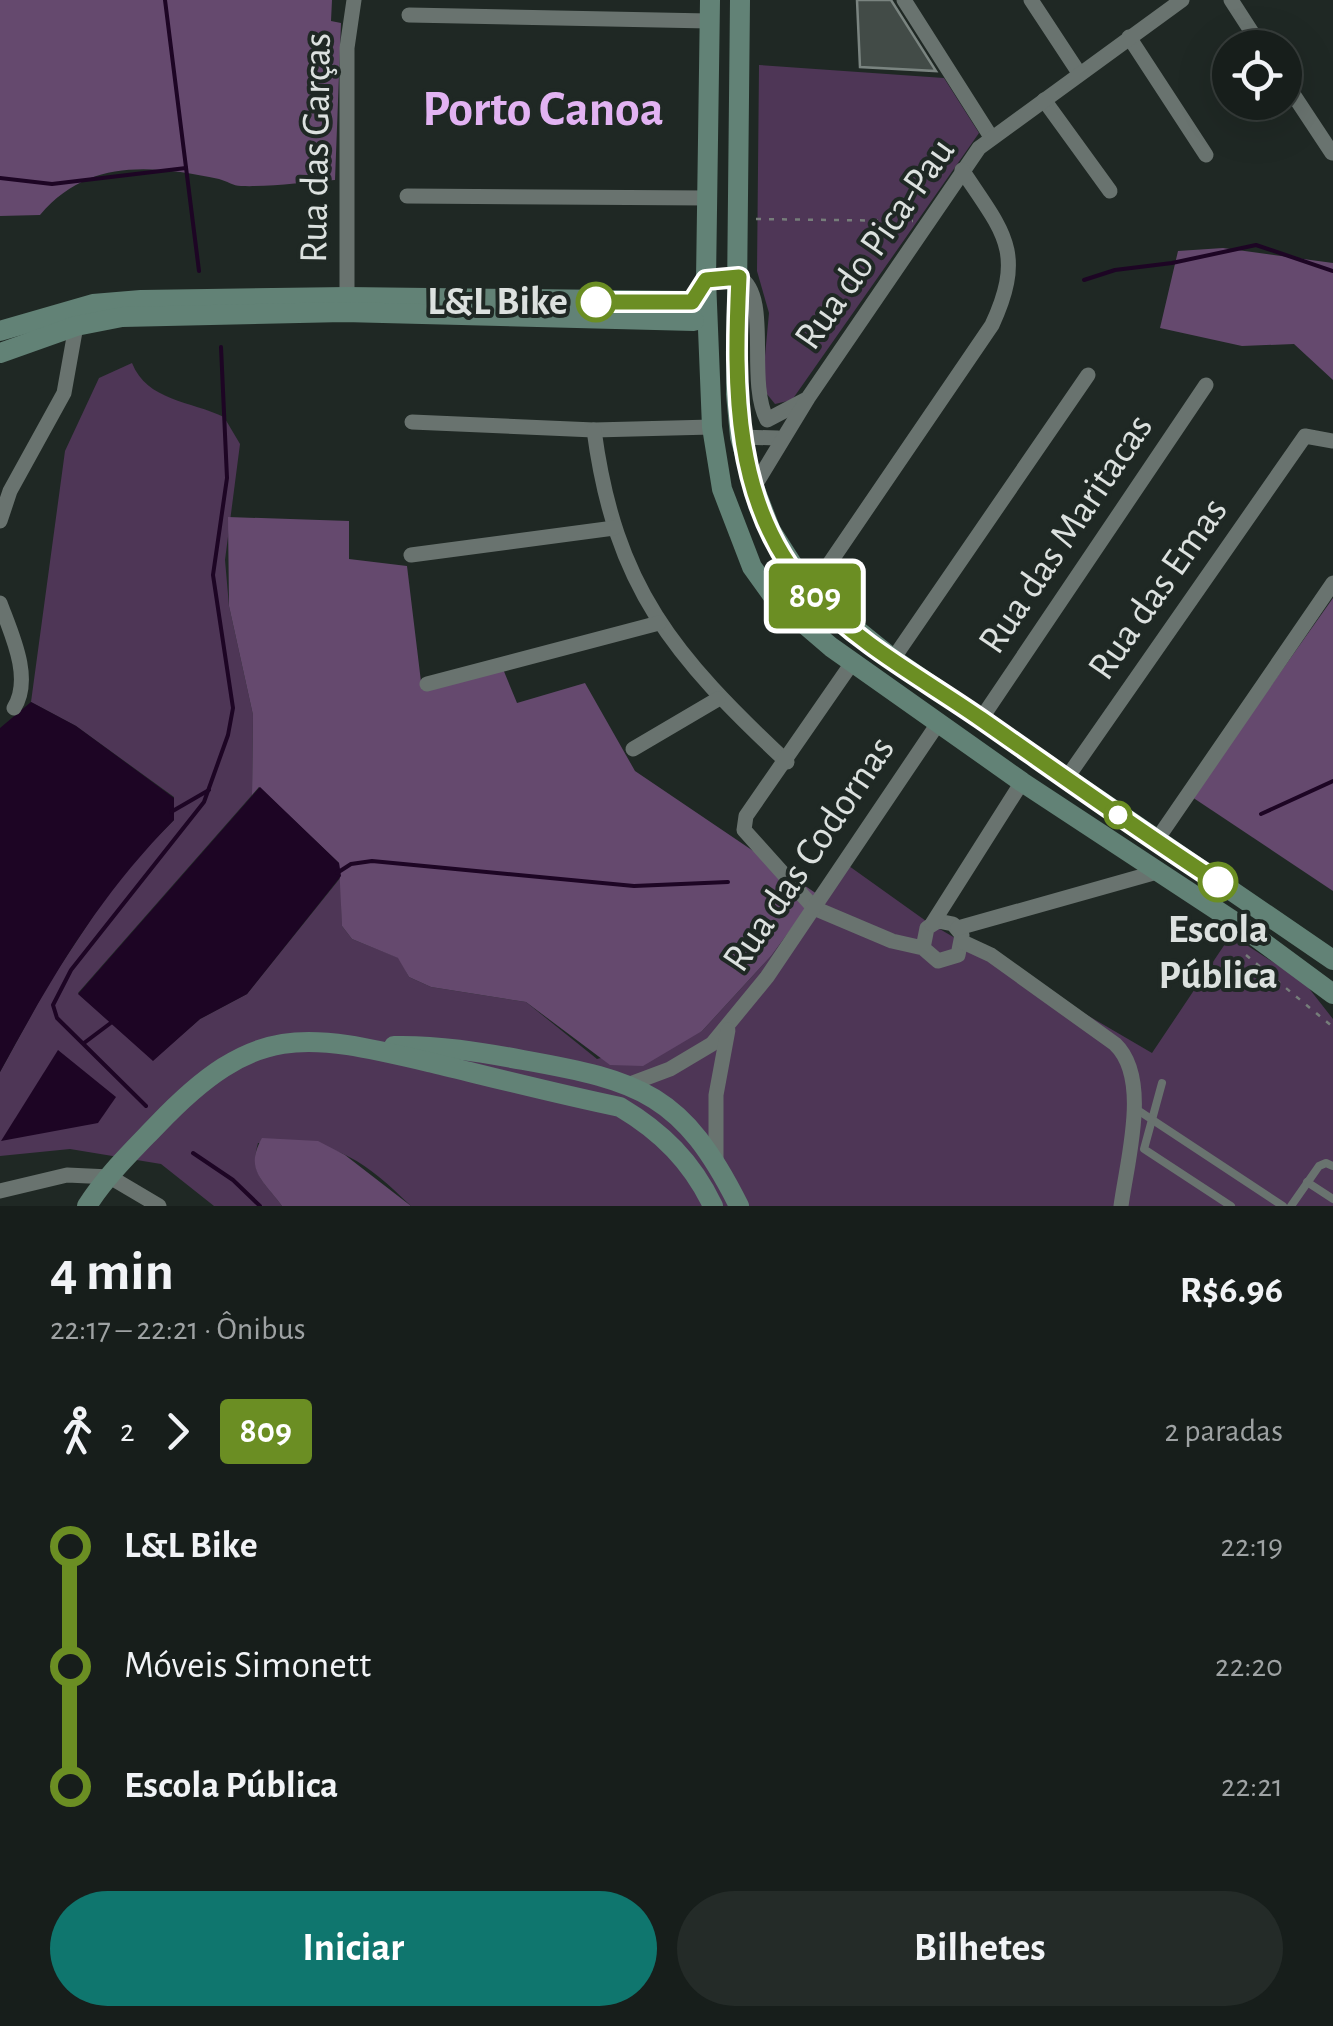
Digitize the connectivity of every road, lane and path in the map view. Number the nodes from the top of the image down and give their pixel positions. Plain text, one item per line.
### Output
1 (354, 0) edge
2 (740, 0) edge
3 (904, 0) edge
4 (1031, 0) edge
5 (1182, 0) edge
6 (1231, 0) edge
7 (1160, 6) edge
8 (710, 10) edge
9 (409, 14) dead end
10 (1250, 30) edge
11 (1129, 37) junction
12 (1080, 73) junction
13 (1044, 100) junction
14 (1302, 108) edge
15 (991, 137) junction
16 (1332, 153) edge
17 (1206, 154) dead end
18 (962, 170) junction
19 (1110, 192) dead end
20 (407, 196) dead end
21 (708, 198) junction
22 (739, 218) junction
23 (927, 222) junction
24 (739, 277) junction
25 (706, 280) junction
26 (348, 297) junction
27 (669, 311) junction
28 (693, 311) junction
29 (76, 326) junction
30 (0, 332) edge
31 (708, 338) junction
32 (0, 353) edge
33 (1088, 375) dead end
34 (1206, 386) dead end
35 (808, 398) junction
36 (768, 420) junction
37 (412, 422) dead end
38 (712, 427) junction
39 (594, 430) junction
40 (740, 437) junction
41 (779, 440) junction
42 (1333, 441) edge
43 (754, 487) junction
44 (722, 489) junction
45 (0, 520) edge
46 (614, 528) junction
47 (411, 555) dead end
48 (1333, 583) edge
49 (810, 592) junction
50 (0, 603) edge
51 (659, 623) junction
52 (894, 659) junction
53 (852, 663) junction
54 (427, 684) dead end
55 (718, 698) junction
56 (951, 699) junction
57 (14, 708) dead end
58 (981, 719) junction
59 (940, 722) junction
60 (633, 749) dead end
61 (1026, 752) junction
62 (990, 758) junction
63 (787, 762) junction
64 (1066, 779) junction
65 (1022, 782) junction
66 (1156, 841) junction
67 (1158, 872) junction
68 (814, 908) junction
69 (932, 924) junction
70 (961, 935) junction
71 (1301, 937) junction
72 (1333, 947) edge
73 (923, 948) junction
74 (1246, 955) dead end
75 (1333, 960) edge
76 (1333, 994) edge
77 (730, 1021) junction
78 (1333, 1027) edge
79 (367, 1046) junction
80 (1162, 1083) dead end
81 (630, 1084) junction
82 (1133, 1107) junction
83 (1151, 1118) junction
84 (716, 1160) junction
85 (1333, 1166) edge
86 (110, 1177) junction
87 (1307, 1182) junction
88 (0, 1191) edge
89 (1333, 1198) edge
90 (87, 1206) edge
91 (159, 1206) edge
92 (713, 1206) edge
93 (740, 1206) edge
94 (1121, 1206) edge
95 (1231, 1206) edge
96 (1287, 1206) edge

1 - 26 street, Rua das Garças
2 - 22 street
3 - 15 street
4 - 12 street
5 - 7 street, Rua do Pica-Pau
6 - 10 street
7 - 11 street, Rua do Pica-Pau
8 - 9 street
8 - 21 street
11 - 12 street, Rua do Pica-Pau
11 - 17 street
12 - 13 street, Rua do Pica-Pau
13 - 15 street, Rua do Pica-Pau
13 - 19 street
14 - 16 street
15 - 18 street, Rua do Pica-Pau
18 - 23 street, Rua do Pica-Pau
18 - 49 street
20 - 21 street
21 - 25 street
22 - 23 path
22 - 24 street
23 - 35 street, Rua do Pica-Pau
24 - 25 street
24 - 36 street
24 - 40 street
25 - 28 street
25 - 31 street
26 - 27 street
26 - 30 street
27 - 28 street
27 - 29 street
28 - 31 street
29 - 32 street
29 - 45 street
31 - 38 street
33 - 52 street
34 - 58 street, Rua das Maritacas
35 - 36 street
35 - 41 street, Rua do Pica-Pau
36 - 41 street
37 - 39 street
38 - 39 street
38 - 44 street
39 - 46 street
40 - 41 street
40 - 43 street
41 - 43 street, Rua do Pica-Pau
42 - 64 street, Rua das Emas
43 - 44 street
43 - 49 street
44 - 53 street
46 - 47 street
46 - 51 street
48 - 66 street
49 - 52 street
50 - 57 street
51 - 54 street
51 - 55 street
52 - 56 street
53 - 59 street
53 - 63 street
55 - 60 street
55 - 63 street
56 - 58 street
56 - 59 street
58 - 61 street
59 - 62 street
59 - 68 street, Rua das Codornas
61 - 62 street
61 - 64 street
62 - 65 street
63 - 68 street
64 - 66 street
65 - 67 street
65 - 69 street
66 - 71 street
67 - 70 street
67 - 76 street
68 - 73 street
68 - 77 street, Rua das Codornas
69 - 70 street
69 - 73 street
70 - 73 street
70 - 82 street
71 - 72 street
71 - 75 street
74 - 78 path
77 - 81 street, Rua das Codornas
77 - 84 street, Rua das Codornas
79 - 81 street
79 - 86 street
79 - 92 street
80 - 83 lane
81 - 84 street
82 - 83 lane
82 - 94 street
83 - 95 lane
83 - 96 lane
84 - 93 street
85 - 87 lane
86 - 88 street
86 - 90 street
86 - 91 street
87 - 89 lane
87 - 96 lane

